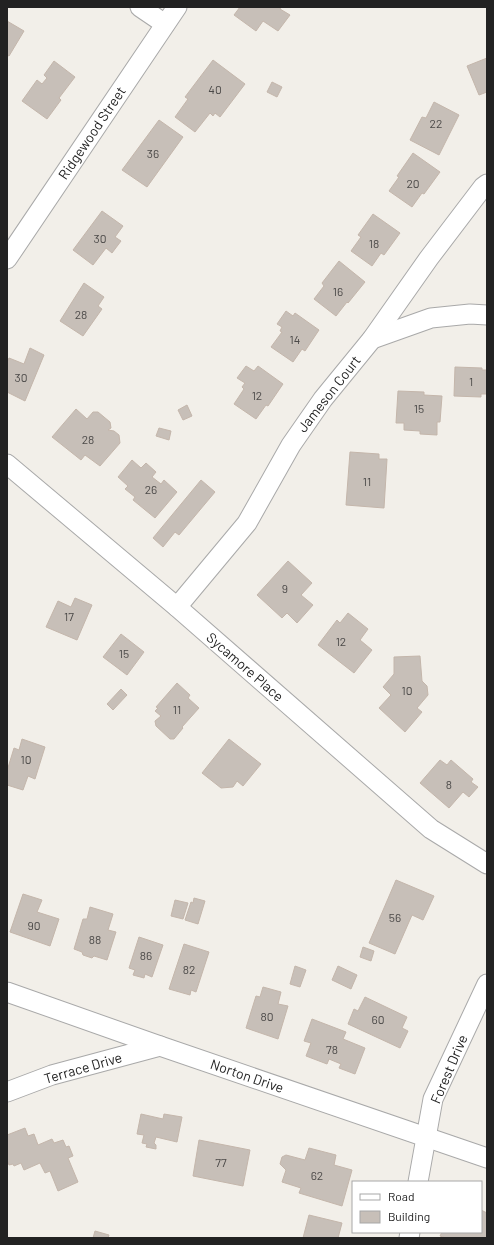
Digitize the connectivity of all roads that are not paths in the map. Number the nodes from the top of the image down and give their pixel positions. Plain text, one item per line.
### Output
1 (140, 7) edge
2 (177, 7) edge
3 (165, 24) junction
4 (487, 184) edge
5 (7, 259) edge
6 (487, 315) edge
7 (372, 339) junction
8 (7, 464) edge
9 (177, 607) junction
10 (487, 864) edge
11 (487, 984) edge
12 (7, 992) edge
13 (160, 1046) junction
14 (7, 1092) edge
15 (426, 1137) junction
16 (487, 1158) edge
17 (418, 1181) edge

1 - 3 street
2 - 3 street, Ridgewood Street
3 - 5 street, Ridgewood Street
4 - 7 street, Jameson Court
6 - 7 street
7 - 9 street, Jameson Court
8 - 9 street, Sycamore Place
9 - 10 street, Sycamore Place
11 - 15 street, Forest Drive
12 - 13 street, Norton Drive
13 - 14 street, Terrace Drive
13 - 15 street, Norton Drive
15 - 16 street, Norton Drive
15 - 17 street, Forest Drive

